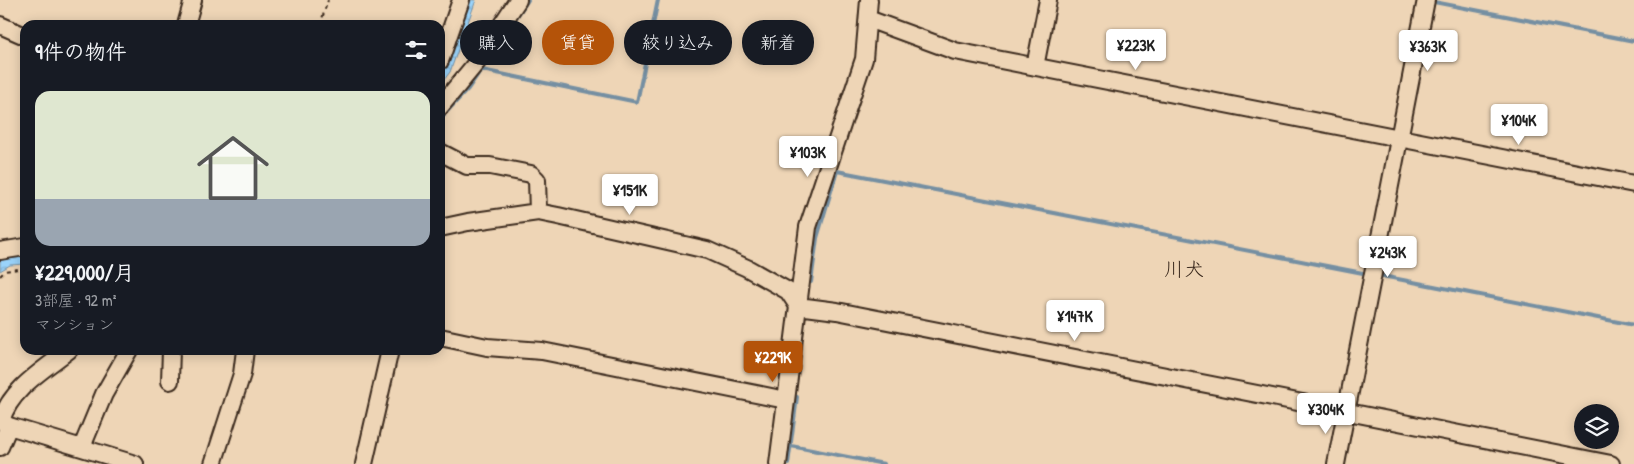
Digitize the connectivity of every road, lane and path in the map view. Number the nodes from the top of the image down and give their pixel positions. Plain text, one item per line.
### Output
1 (193, 0) edge
2 (328, 0) edge
3 (461, 0) edge
4 (518, 0) edge
5 (869, 0) edge
6 (1048, 0) edge
7 (1426, 0) edge
8 (868, 19) junction
9 (187, 20) edge
10 (322, 20) edge
11 (0, 25) edge
12 (20, 34) edge
13 (445, 46) edge
14 (1035, 67) junction
15 (445, 101) edge
16 (1399, 138) junction
17 (445, 155) edge
18 (1634, 184) edge
19 (538, 212) junction
20 (445, 227) edge
21 (20, 248) edge
22 (0, 251) edge
23 (20, 269) edge
24 (0, 276) edge
25 (798, 306) junction
26 (445, 338) edge
27 (63, 355) edge
28 (126, 355) edge
29 (171, 355) edge
30 (244, 355) edge
31 (386, 355) edge
32 (170, 381) dead end
33 (786, 400) junction
34 (1347, 412) junction
35 (9, 426) junction
36 (0, 447) edge
37 (82, 447) junction
38 (135, 464) edge
39 (213, 464) edge
40 (364, 464) edge
41 (778, 464) edge
42 (1336, 464) edge
43 (1611, 464) edge

1 - 9 street
2 - 10 path
3 - 13 street
4 - 15 street
5 - 8 street
6 - 14 street
7 - 16 street
8 - 14 street
8 - 25 street
11 - 12 street
14 - 16 street
16 - 18 street
16 - 34 street
17 - 19 street
19 - 20 street
19 - 25 street
21 - 22 street
23 - 24 path
25 - 33 street
25 - 34 street
26 - 33 street
27 - 35 street
28 - 37 street
29 - 32 street
30 - 39 street
31 - 40 street
33 - 41 street
34 - 42 street
34 - 43 street
35 - 36 street
35 - 37 street
37 - 38 street

